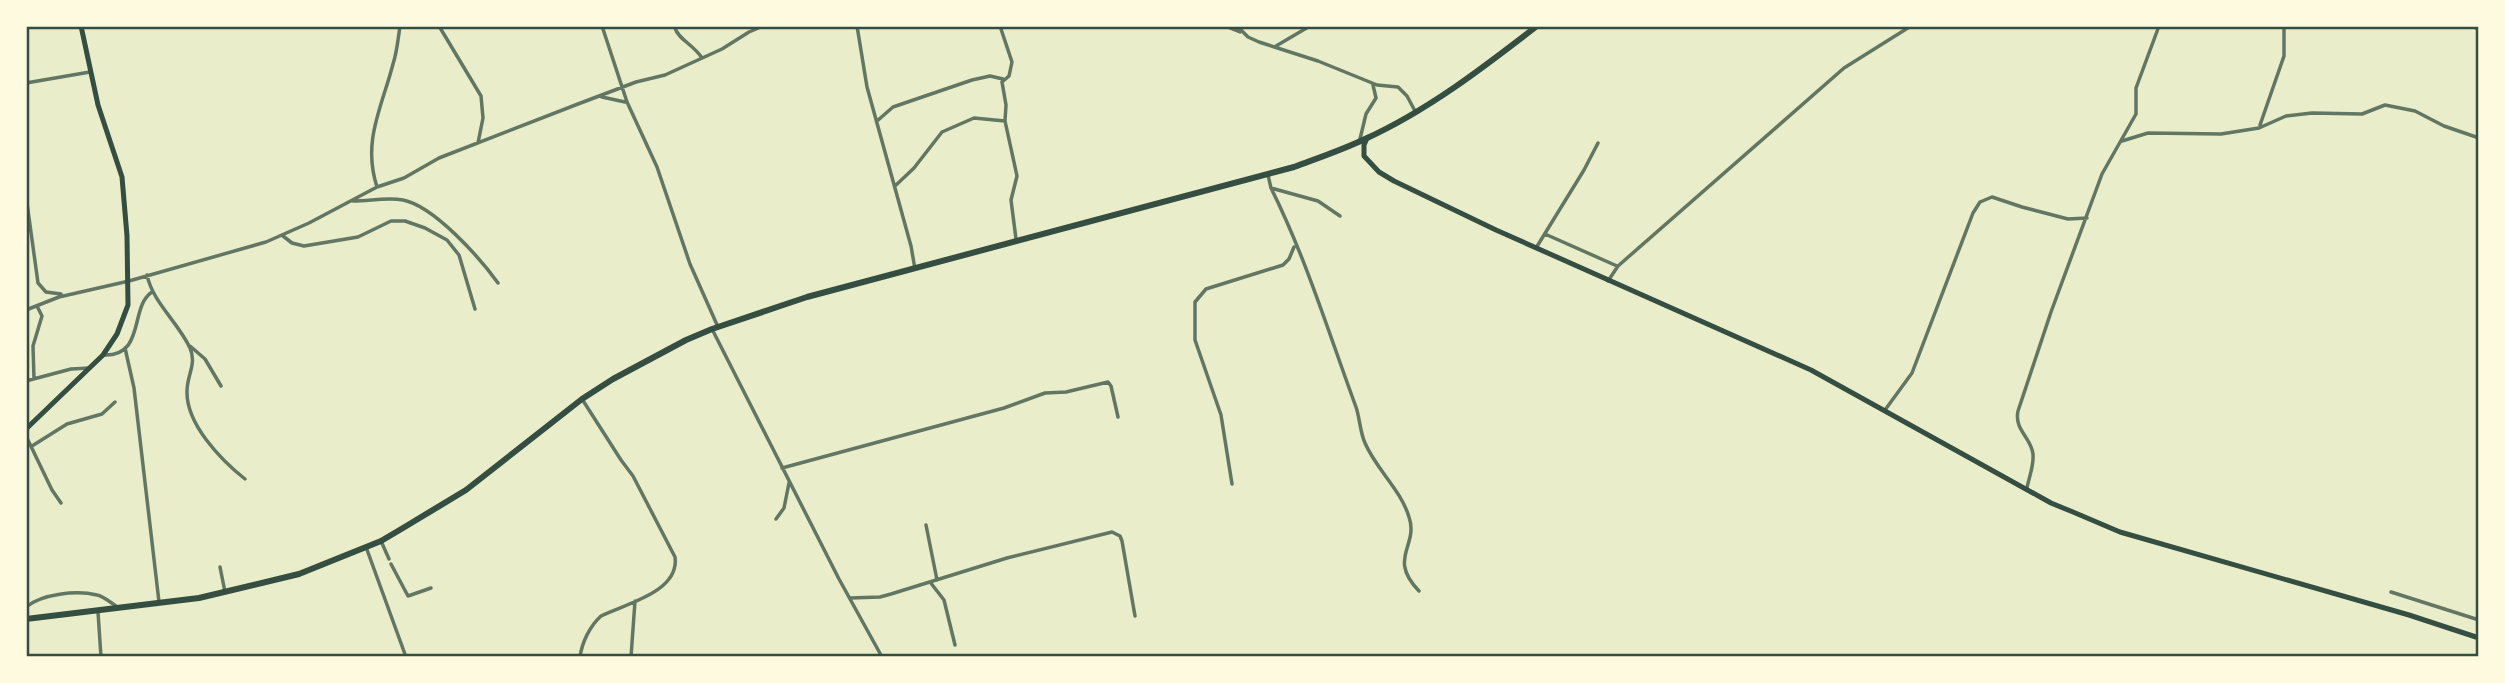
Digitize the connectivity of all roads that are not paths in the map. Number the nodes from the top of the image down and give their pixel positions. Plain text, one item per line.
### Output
1 (80, 26) edge
2 (400, 26) edge
3 (439, 26) edge
4 (602, 26) edge
5 (763, 26) edge
6 (857, 26) edge
7 (1000, 26) edge
8 (1225, 26) edge
9 (1237, 26) edge
10 (1310, 26) edge
11 (1537, 26) edge
12 (1911, 26) edge
13 (2159, 26) edge
14 (2284, 26) edge
15 (2471, 26) edge
16 (675, 28) edge
17 (748, 29) edge
18 (2479, 29) edge
19 (1242, 32) junction
20 (1275, 46) junction
21 (702, 58) junction
22 (91, 72) junction
23 (1003, 79) junction
24 (26, 83) edge
25 (1371, 83) junction
26 (621, 88) junction
27 (600, 97) junction
28 (627, 102) junction
29 (1416, 111) junction
30 (877, 121) junction
31 (1005, 121) junction
32 (2259, 128) junction
33 (1367, 138) junction
34 (2479, 138) edge
35 (1359, 142) junction
36 (2120, 142) junction
37 (478, 143) junction
38 (1598, 143) dead end
39 (1268, 175) junction
40 (377, 187) junction
41 (895, 187) junction
42 (1271, 188) junction
43 (26, 196) edge
44 (351, 201) junction
45 (1340, 216) dead end
46 (2087, 218) junction
47 (1545, 234) junction
48 (283, 236) junction
49 (1016, 239) junction
50 (1295, 245) junction
51 (1536, 248) junction
52 (1618, 266) junction
53 (915, 269) junction
54 (147, 275) junction
55 (129, 281) junction
56 (1608, 281) junction
57 (498, 282) dead end
58 (152, 292) junction
59 (74, 295) junction
60 (37, 306) junction
61 (475, 309) dead end
62 (26, 310) edge
63 (715, 328) junction
64 (188, 344) junction
65 (125, 348) junction
66 (103, 355) junction
67 (92, 368) junction
68 (34, 379) junction
69 (26, 381) edge
70 (221, 386) dead end
71 (582, 399) junction
72 (115, 402) dead end
73 (1885, 410) junction
74 (1118, 417) dead end
75 (26, 429) edge
76 (26, 436) edge
77 (32, 446) junction
78 (782, 468) junction
79 (245, 479) dead end
80 (789, 481) junction
81 (1232, 484) dead end
82 (2026, 488) junction
83 (61, 503) dead end
84 (776, 519) dead end
85 (926, 525) dead end
86 (381, 541) junction
87 (366, 547) junction
88 (220, 567) dead end
89 (937, 580) junction
90 (930, 582) junction
91 (431, 588) dead end
92 (1419, 591) dead end
93 (2391, 592) dead end
94 (225, 593) junction
95 (850, 598) junction
96 (635, 601) junction
97 (159, 603) junction
98 (26, 607) edge
99 (118, 607) junction
100 (97, 610) junction
101 (1135, 616) dead end
102 (26, 619) edge
103 (2479, 620) edge
104 (2479, 638) edge
105 (955, 645) dead end
106 (101, 657) edge
107 (405, 657) edge
108 (580, 657) edge
109 (631, 657) edge
110 (882, 657) edge

1 - 22 main road
2 - 40 street
3 - 37 street
4 - 26 street
5 - 17 street
6 - 30 street
7 - 23 street
8 - 19 street
9 - 19 street
10 - 20 street
11 - 29 highway
12 - 52 street
13 - 36 street
14 - 32 street
15 - 18 street
16 - 21 street
17 - 21 street
19 - 20 street
20 - 25 street
21 - 26 street
22 - 24 street
22 - 55 main road
23 - 30 street
23 - 31 street
25 - 29 street
25 - 35 street
26 - 27 street
26 - 28 street
27 - 28 street
27 - 37 street
28 - 63 street
29 - 33 highway
30 - 41 street
31 - 41 street
31 - 49 street
32 - 34 street
32 - 36 street
33 - 35 highway
33 - 51 main road
35 - 39 highway
36 - 46 street
37 - 40 street
38 - 47 street
39 - 42 street
39 - 49 highway
40 - 44 street
41 - 53 street
42 - 45 street
42 - 50 street
43 - 59 street
44 - 48 street
44 - 57 street
46 - 73 street
46 - 82 street
47 - 51 street
47 - 52 street
48 - 54 street
48 - 61 street
49 - 53 highway
50 - 81 street
50 - 92 street
51 - 56 main road
52 - 56 street
53 - 63 highway
54 - 55 street
54 - 58 street
55 - 59 street
55 - 66 main road
56 - 73 main road
58 - 64 street
58 - 65 street
59 - 60 street
60 - 62 street
60 - 68 street
63 - 71 highway
63 - 78 street
64 - 70 street
64 - 79 street
65 - 66 street
65 - 97 street
66 - 67 main road
67 - 68 street
67 - 75 main road
68 - 69 street
71 - 86 highway
71 - 96 street
72 - 77 street
73 - 82 main road
74 - 78 street
76 - 77 street
77 - 83 street
78 - 80 street
80 - 84 street
80 - 95 street
82 - 104 main road
85 - 89 street
86 - 87 highway
86 - 91 street
87 - 94 highway
87 - 107 street
88 - 94 street
89 - 90 street
89 - 101 street
90 - 95 street
90 - 105 street
93 - 103 street
94 - 97 highway
95 - 110 street
96 - 108 street
96 - 109 street
97 - 99 highway
98 - 99 street
99 - 100 highway
100 - 102 highway
100 - 106 street

